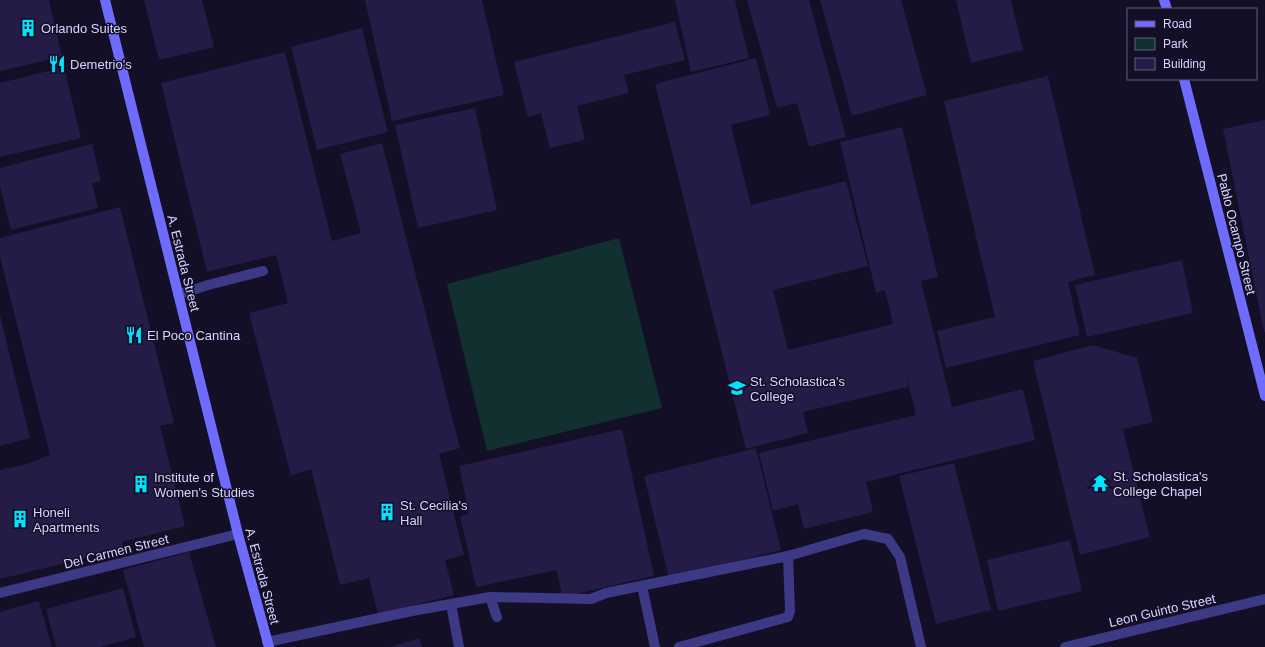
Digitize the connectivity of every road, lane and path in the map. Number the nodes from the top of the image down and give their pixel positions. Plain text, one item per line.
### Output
1 (105, 0) edge
2 (1184, 80) edge
3 (263, 271) dead end
4 (178, 295) junction
5 (1265, 396) edge
6 (238, 534) junction
7 (788, 556) junction
8 (642, 586) junction
9 (0, 593) edge
10 (490, 597) junction
11 (1265, 599) edge
12 (451, 604) junction
13 (497, 617) dead end
14 (268, 644) edge
15 (459, 647) edge
16 (655, 647) edge
17 (679, 647) edge
18 (921, 647) edge
19 (1065, 647) edge

1 - 4 main road, A. Estrada Street
2 - 5 main road, Pablo Ocampo Street
3 - 4 street
4 - 6 main road, A. Estrada Street
6 - 9 street, Del Carmen Street
6 - 14 main road, A. Estrada Street
7 - 8 street
7 - 17 street
7 - 18 street
8 - 10 street
8 - 16 street
10 - 12 street
10 - 13 street
11 - 19 street, Leon Guinto Street
12 - 14 street
12 - 15 street

